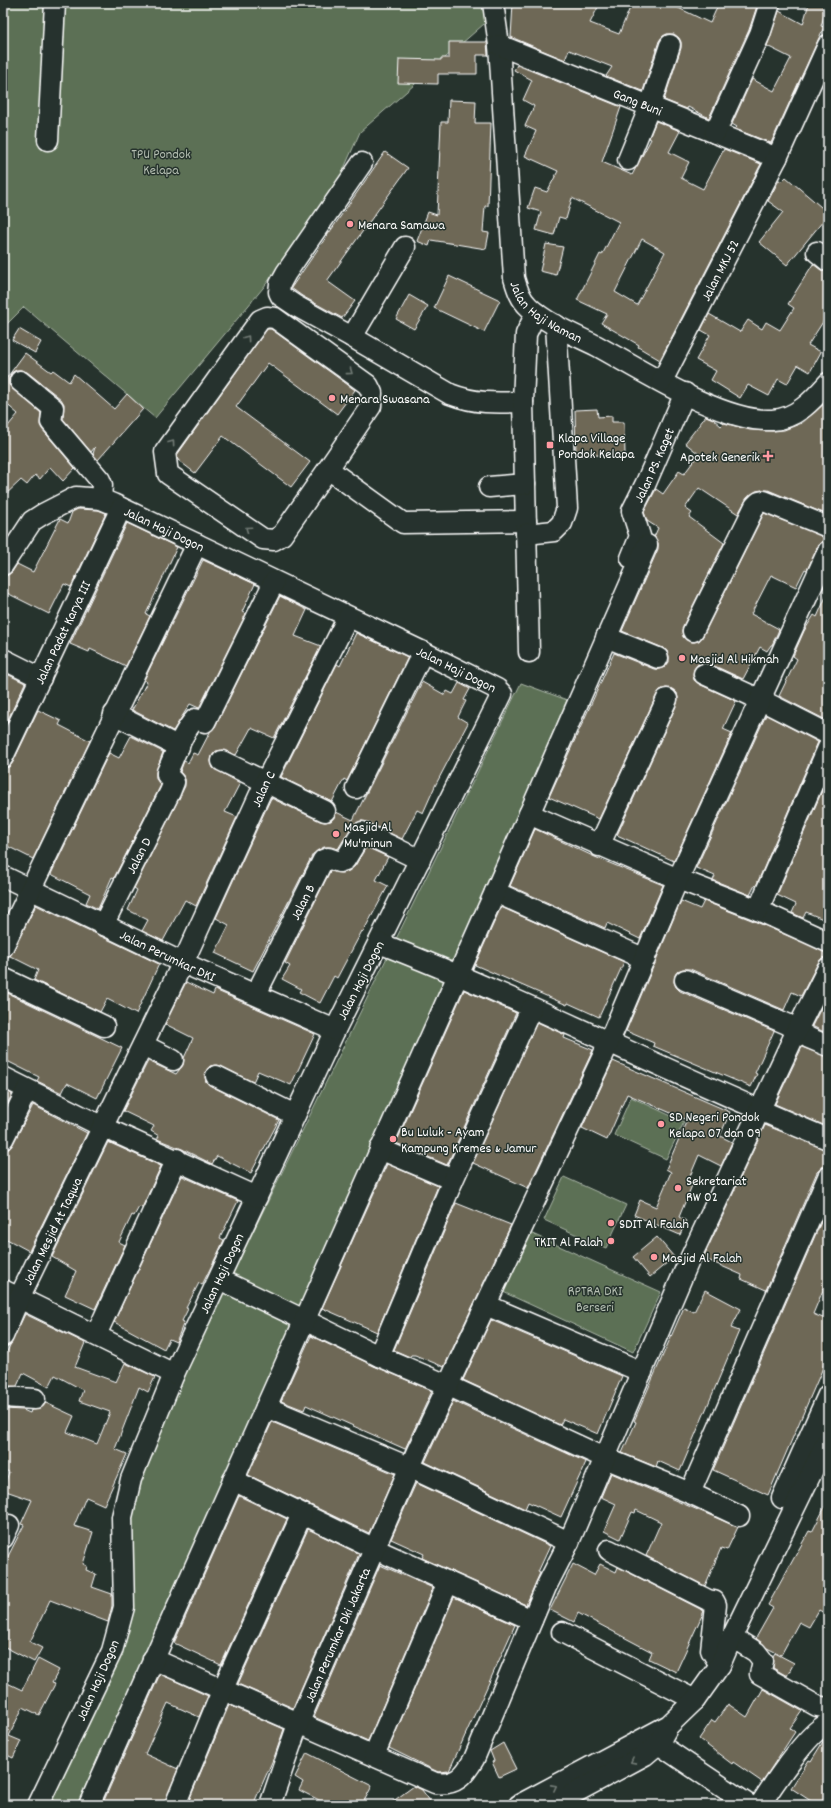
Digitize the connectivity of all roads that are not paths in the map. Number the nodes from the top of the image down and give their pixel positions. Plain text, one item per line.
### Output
1 (55, 3) edge
2 (493, 3) edge
3 (770, 3) edge
4 (670, 44) dead end
5 (499, 45) junction
6 (828, 45) edge
7 (650, 106) junction
8 (715, 133) junction
9 (48, 140) dead end
10 (776, 158) junction
11 (628, 160) dead end
12 (362, 163) dead end
13 (405, 247) dead end
14 (536, 313) junction
15 (556, 325) junction
16 (352, 337) junction
17 (20, 381) dead end
18 (662, 381) junction
19 (828, 383) edge
20 (685, 393) junction
21 (523, 402) junction
22 (328, 469) junction
23 (525, 484) junction
24 (489, 487) dead end
25 (101, 499) junction
26 (121, 508) junction
27 (526, 528) junction
28 (828, 528) edge
29 (197, 544) junction
30 (828, 551) edge
31 (3, 565) edge
32 (274, 582) junction
33 (348, 617) junction
34 (693, 631) dead end
35 (601, 636) junction
36 (423, 652) junction
37 (529, 652) dead end
38 (658, 658) dead end
39 (3, 660) edge
40 (704, 674) dead end
41 (41, 678) junction
42 (667, 699) dead end
43 (761, 700) junction
44 (114, 714) junction
45 (828, 734) edge
46 (179, 746) junction
47 (828, 748) edge
48 (3, 757) edge
49 (222, 761) dead end
50 (265, 783) junction
51 (356, 788) dead end
52 (325, 811) dead end
53 (529, 814) junction
54 (599, 846) junction
55 (420, 860) junction
56 (3, 876) edge
57 (678, 879) junction
58 (31, 891) junction
59 (495, 892) junction
60 (758, 910) junction
61 (103, 925) junction
62 (379, 942) junction
63 (828, 942) edge
64 (3, 947) edge
65 (645, 959) junction
66 (183, 964) junction
67 (828, 968) edge
68 (458, 974) junction
69 (3, 978) edge
70 (685, 980) dead end
71 (256, 994) junction
72 (532, 1009) junction
73 (104, 1026) dead end
74 (335, 1030) junction
75 (796, 1030) junction
76 (608, 1043) junction
77 (143, 1046) junction
78 (828, 1046) edge
79 (173, 1060) dead end
80 (216, 1076) dead end
81 (3, 1077) edge
82 (27, 1090) junction
83 (759, 1111) junction
84 (295, 1115) junction
85 (103, 1127) junction
86 (3, 1139) edge
87 (828, 1139) edge
88 (380, 1149) junction
89 (178, 1159) junction
90 (828, 1177) edge
91 (453, 1180) junction
92 (256, 1197) junction
93 (219, 1279) junction
94 (11, 1294) edge
95 (486, 1306) junction
96 (305, 1320) junction
97 (96, 1335) junction
98 (3, 1336) edge
99 (379, 1356) junction
100 (642, 1372) junction
101 (174, 1374) junction
102 (447, 1385) junction
103 (828, 1395) edge
104 (3, 1397) edge
105 (35, 1399) dead end
106 (266, 1407) junction
107 (826, 1447) edge
108 (605, 1458) junction
109 (411, 1468) junction
110 (233, 1480) junction
111 (690, 1493) junction
112 (782, 1498) dead end
113 (302, 1514) junction
114 (740, 1516) dead end
115 (569, 1542) junction
116 (375, 1549) junction
117 (609, 1550) dead end
118 (448, 1582) junction
119 (532, 1620) junction
120 (562, 1632) dead end
121 (732, 1637) junction
122 (153, 1659) junction
123 (720, 1665) junction
124 (222, 1691) junction
125 (695, 1700) junction
126 (828, 1708) edge
127 (298, 1724) junction
128 (828, 1724) edge
129 (653, 1740) junction
130 (374, 1755) junction
131 (38, 1805) edge
132 (88, 1805) edge
133 (174, 1805) edge
134 (270, 1805) edge
135 (519, 1805) edge
136 (552, 1805) edge
137 (749, 1805) edge
138 (760, 1805) edge

1 - 9 street
2 - 5 street, Jalan Haji Naman
3 - 8 street
4 - 7 street
5 - 7 street, Gang Buni
5 - 14 street, Jalan Haji Naman
6 - 10 street, Jalan MKJ 52
7 - 8 street, Gang Buni
7 - 11 street
8 - 10 street, Gang Buni
10 - 18 street, Jalan MKJ 52
12 - 16 street
13 - 16 street
14 - 15 street, Jalan Haji Naman
14 - 21 street
15 - 18 street, Jalan Haji Naman
15 - 27 street
16 - 21 street
17 - 25 street
18 - 20 street, Jalan Haji Naman
19 - 20 street, Jalan Haji Naman
20 - 35 street, Jalan PS. Kaget
21 - 23 street
22 -> 22 street
22 - 27 street
23 - 24 street
23 - 27 street
25 - 26 street, Jalan Haji Dogon
25 - 31 street, Jalan Haji Dogon
26 - 29 street, Jalan Haji Dogon
26 - 41 street, Jalan Padat Karya III
27 - 37 street
28 - 34 street
29 - 32 street, Jalan Haji Dogon
29 - 44 street
30 - 43 street, Jalan Perumkar Dki Jakarta
32 - 33 street, Jalan Haji Dogon
32 - 46 street
33 - 36 street, Jalan Haji Dogon
33 - 50 street, Jalan C
35 - 38 street
35 - 53 street
36 - 51 street
36 - 55 street, Jalan Haji Dogon
39 - 41 street
40 - 43 street
41 - 48 street, Jalan Padat Karya III
42 - 54 street
43 - 45 street
43 - 57 street, Jalan Perumkar Dki Jakarta
44 - 46 street
44 - 58 street
46 - 61 street, Jalan D
47 - 60 street
49 - 50 street
50 - 52 street
50 - 66 street, Jalan C
53 - 54 street
53 - 59 street
54 - 57 street
55 - 62 street, Jalan Haji Dogon
55 - 71 street, Jalan B
56 - 58 street, Jalan Perumkar DKI
57 - 60 street
57 - 65 street, Jalan Perumkar Dki Jakarta
58 - 61 street, Jalan Perumkar DKI
58 - 64 street
59 - 65 street
59 - 68 street
60 - 63 street
61 - 66 street, Jalan Perumkar DKI
62 - 68 street
62 - 74 street, Jalan Haji Dogon
65 - 76 street, Jalan Perumkar Dki Jakarta
66 - 71 street, Jalan Perumkar DKI
66 - 77 street, Jalan C
67 - 75 street
68 - 72 street
68 - 88 street
69 - 73 street
70 - 75 street
71 - 74 street, Jalan Perumkar DKI
72 - 76 street
72 - 91 street
74 - 84 street, Jalan Haji Dogon
75 - 78 street
75 - 83 street
76 - 83 street
76 - 95 street, Jalan Perumkar Dki Jakarta
77 - 79 street
77 - 85 street, Jalan Mesjid At Taqwa
80 - 84 street
81 - 82 street
82 - 85 street
82 - 86 street
83 - 87 street
83 - 100 street
84 - 92 street, Jalan Haji Dogon
85 - 89 street
85 - 94 street, Jalan Mesjid At Taqwa
88 - 91 street
88 - 96 street
89 - 92 street
89 - 97 street
90 - 111 street
91 - 99 street
92 - 93 street, Jalan Haji Dogon
93 - 96 street
93 - 101 street, Jalan Haji Dogon
94 - 97 street
94 - 98 street, Jalan Mesjid At Taqwa
95 - 100 street
95 - 102 street, Jalan Perumkar Dki Jakarta
96 - 99 street
96 - 106 street
97 - 101 street
99 - 102 street
100 - 108 street
101 - 131 street, Jalan Haji Dogon
102 - 108 street
102 - 109 street, Jalan Perumkar Dki Jakarta
103 - 112 street
104 - 105 street
106 - 109 street
106 - 110 street
107 - 121 street
108 - 111 street
108 - 115 street
109 - 115 street
109 - 116 street, Jalan Perumkar Dki Jakarta
110 - 113 street
110 - 122 street
111 - 114 street
113 - 116 street
113 - 124 street
115 - 119 street
116 - 118 street
116 - 127 street, Jalan Perumkar Dki Jakarta
117 - 123 street
118 - 119 street
118 - 130 street
119 - 130 street
120 - 125 street
121 - 123 street
121 - 126 street
122 - 124 street
122 - 132 street
123 - 125 street
124 - 127 street
124 - 133 street
125 - 129 street
127 - 130 street
127 - 134 street, Jalan Perumkar Dki Jakarta
128 - 138 street
135 -> 129 street
129 -> 136 street
129 - 137 street

